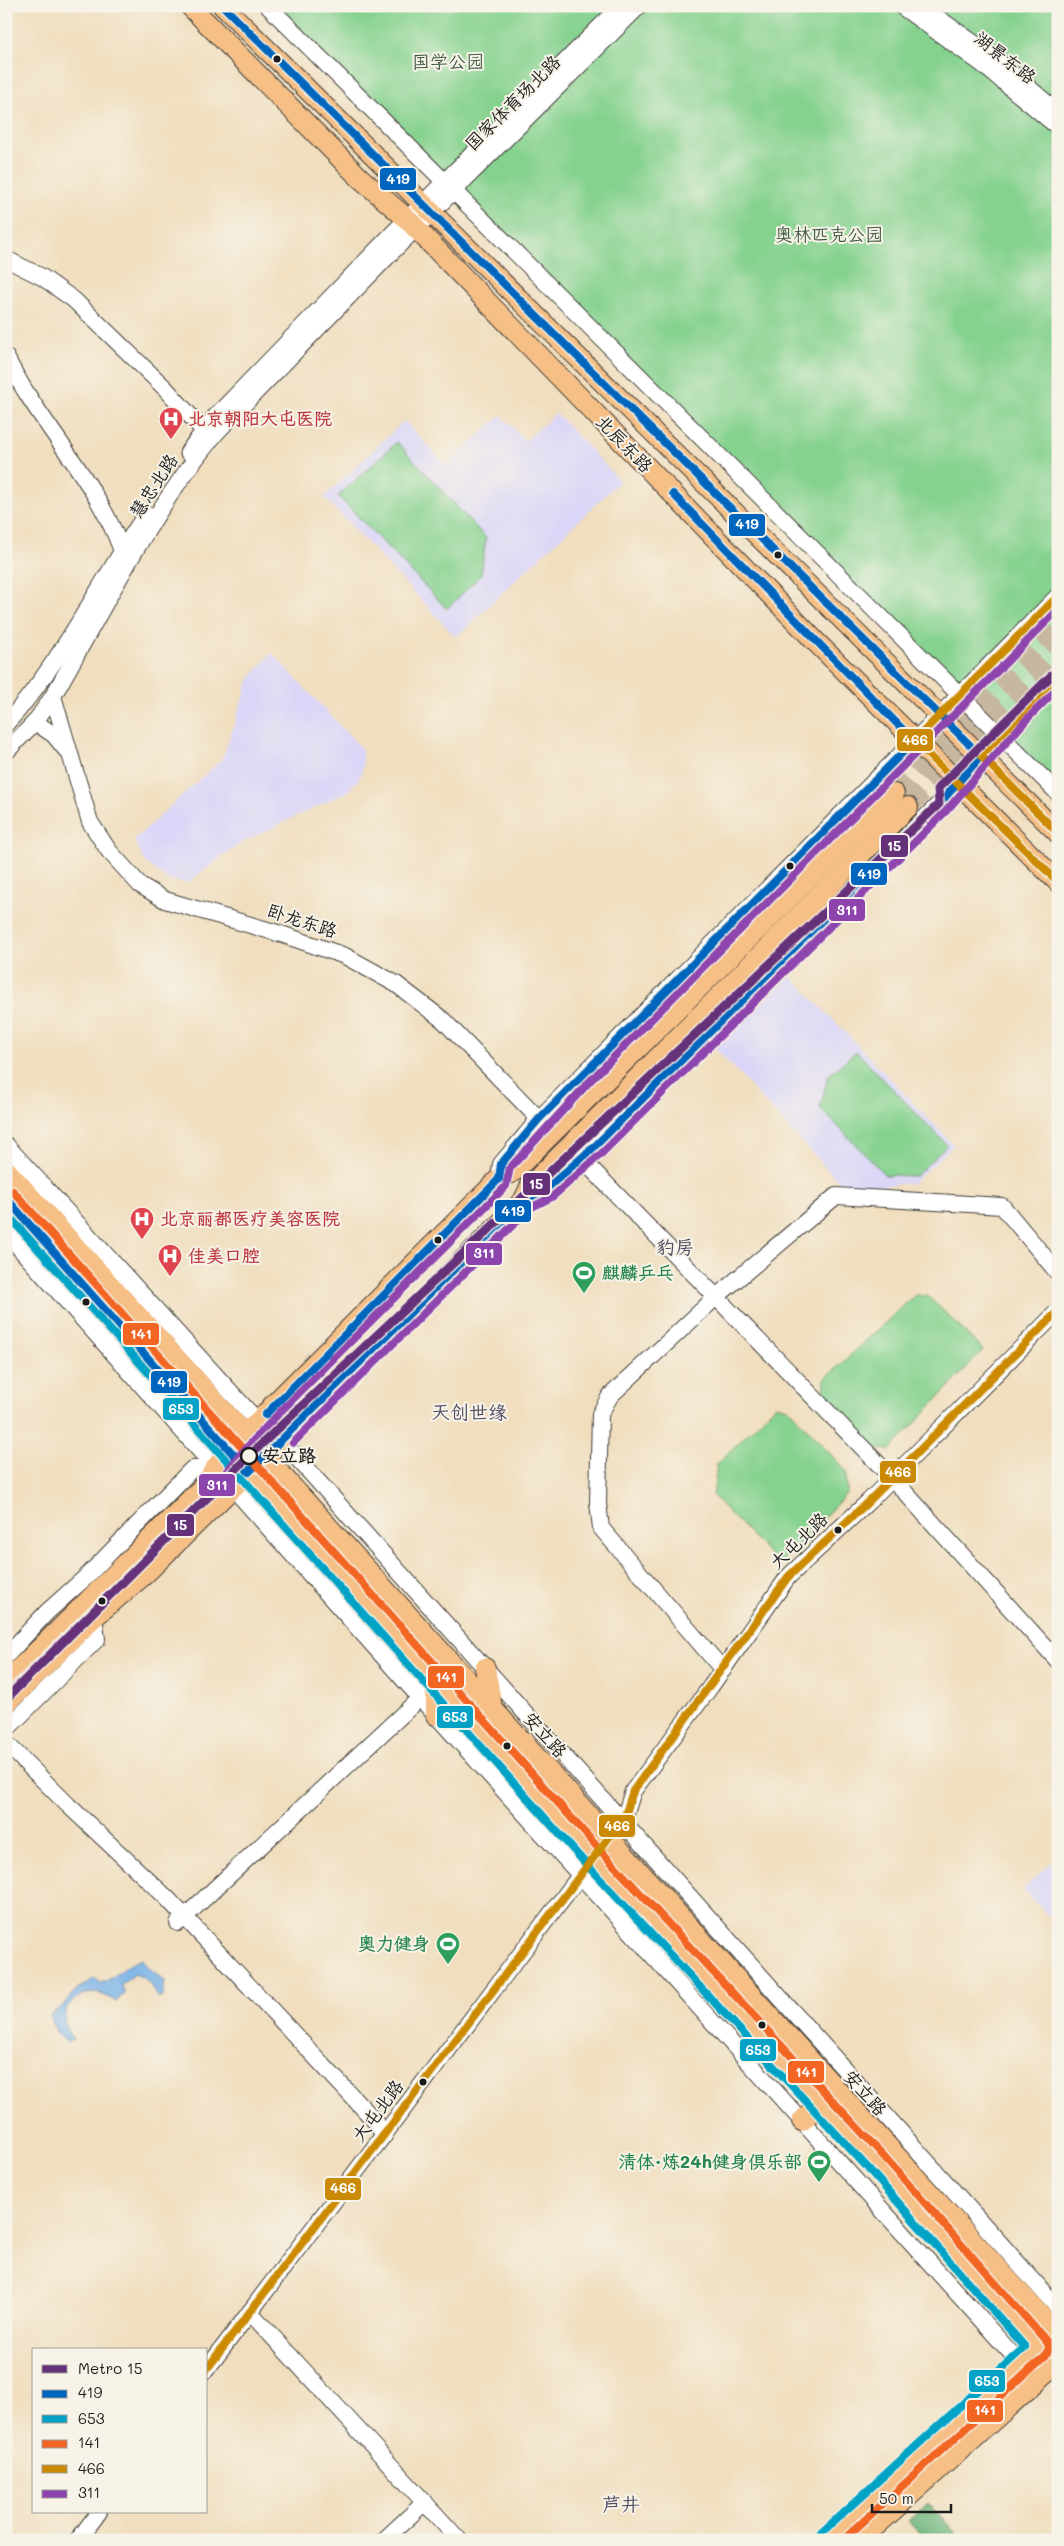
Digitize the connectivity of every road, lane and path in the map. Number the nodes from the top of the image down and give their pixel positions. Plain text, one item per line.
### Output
1 (190, 6) edge
2 (223, 6) edge
3 (268, 6) edge
4 (621, 6) edge
5 (638, 6) edge
6 (901, 6) edge
7 (921, 6) edge
8 (1058, 112) edge
9 (1058, 127) edge
10 (449, 186) junction
11 (427, 210) junction
12 (412, 224) junction
13 (6, 259) edge
14 (6, 358) edge
15 (203, 430) junction
16 (122, 550) junction
17 (1058, 596) edge
18 (1058, 674) edge
19 (959, 695) junction
20 (53, 696) junction
21 (940, 716) junction
22 (35, 722) junction
23 (6, 724) edge
24 (1000, 734) junction
25 (914, 741) junction
26 (6, 752) edge
27 (981, 756) junction
28 (73, 765) junction
29 (957, 783) junction
30 (1058, 793) edge
31 (1058, 833) edge
32 (1058, 882) edge
33 (540, 1119) junction
34 (6, 1145) edge
35 (581, 1158) junction
36 (6, 1170) edge
37 (499, 1178) junction
38 (6, 1198) edge
39 (524, 1200) junction
40 (6, 1233) edge
41 (1058, 1273) edge
42 (716, 1297) junction
43 (1058, 1311) edge
44 (252, 1430) junction
45 (282, 1440) junction
46 (230, 1452) junction
47 (264, 1457) junction
48 (214, 1468) junction
49 (249, 1472) junction
50 (892, 1478) junction
51 (233, 1488) junction
52 (94, 1617) junction
53 (6, 1656) edge
54 (1058, 1661) edge
55 (486, 1668) junction
56 (723, 1670) junction
57 (436, 1681) junction
58 (6, 1682) edge
59 (420, 1698) junction
60 (6, 1704) edge
61 (492, 1707) junction
62 (436, 1715) junction
63 (6, 1730) edge
64 (6, 1743) edge
65 (6, 1757) edge
66 (621, 1820) junction
67 (609, 1836) junction
68 (594, 1858) junction
69 (580, 1875) junction
70 (181, 1919) junction
71 (820, 2103) junction
72 (802, 2121) junction
73 (384, 2136) junction
74 (1058, 2308) edge
75 (250, 2312) junction
76 (1057, 2333) edge
77 (1039, 2348) junction
78 (1021, 2364) junction
79 (1057, 2365) edge
80 (208, 2367) edge
81 (425, 2502) junction
82 (97, 2514) edge
83 (78, 2540) edge
84 (384, 2540) edge
85 (459, 2540) edge
86 (828, 2540) edge
87 (860, 2540) edge

1 - 12 main road, 北辰东路
2 - 11 main road, 北辰东路
3 - 10 street
4 - 10 street, 国家体育场北路
5 - 10 street, 国家体育场北路
6 - 9 street, 湖景东路
7 - 8 street, 湖景东路
10 - 11 street, 国家体育场北路
10 - 19 street
11 - 12 street, 国家体育场北路
11 - 21 main road, 北辰东路
12 - 15 street, 慧忠北路
12 - 20 street, 慧忠北路
12 - 25 main road, 北辰东路
13 - 15 street
14 - 16 street
15 - 16 street, 慧忠北路
16 - 23 street, 慧忠北路
17 - 19 street
18 - 24 street
19 - 21 street
19 - 24 street
20 - 22 street, 慧忠北路
20 - 28 street, 卧龙东路
21 - 25 street
21 - 27 main road, 北辰东路
22 - 26 street, 慧忠北路
22 - 28 street, 卧龙东路
24 - 27 street
24 - 30 street
25 - 29 main road, 北辰东路
25 - 33 street
27 - 29 street
27 - 31 main road, 北辰东路
28 - 33 street, 卧龙东路
29 - 32 main road, 北辰东路
29 - 35 street
33 - 37 street
34 - 44 street, 安立路
35 - 39 street
35 - 42 street
36 - 44 main road, 安立路
37 - 39 main road
37 - 44 main road
38 - 46 main road
39 - 45 main road
40 - 48 street
41 - 42 street
42 - 50 street
42 - 56 street
43 - 50 street, 大屯北路
44 - 45 street, 安立路
44 - 46 main road
44 - 47 main road, 安立路
45 - 47 main road
45 - 55 street, 安立路
46 - 48 main road
46 - 49 main road
47 - 49 main road
47 - 61 main road, 安立路
48 - 51 street
48 - 53 street
48 - 58 main road
49 - 51 main road
49 - 57 main road
50 - 54 street
50 - 56 street, 大屯北路
51 - 52 main road
51 - 59 street
52 - 60 main road
52 - 63 street
55 - 61 main road
55 - 66 street, 安立路
56 - 66 street, 大屯北路
57 - 62 main road
57 - 68 main road
59 - 62 street
59 - 70 street
61 - 67 main road, 安立路
62 - 69 street
64 - 70 street
65 - 70 street
66 - 67 street, 大屯北路
66 - 74 street, 安立路
67 - 68 street, 大屯北路
67 - 76 main road, 安立路
68 - 69 street, 大屯北路
68 - 71 main road
69 - 72 street
69 - 73 street, 大屯北路
70 - 73 street
71 - 72 main road
71 - 77 main road
72 - 78 street
73 - 75 street, 大屯北路
75 - 80 street, 大屯北路
75 - 81 street
76 - 77 main road
77 - 78 main road
77 - 79 main road
78 - 79 street
78 - 86 main road
79 - 87 main road
81 - 84 street
81 - 85 street
82 - 83 street

